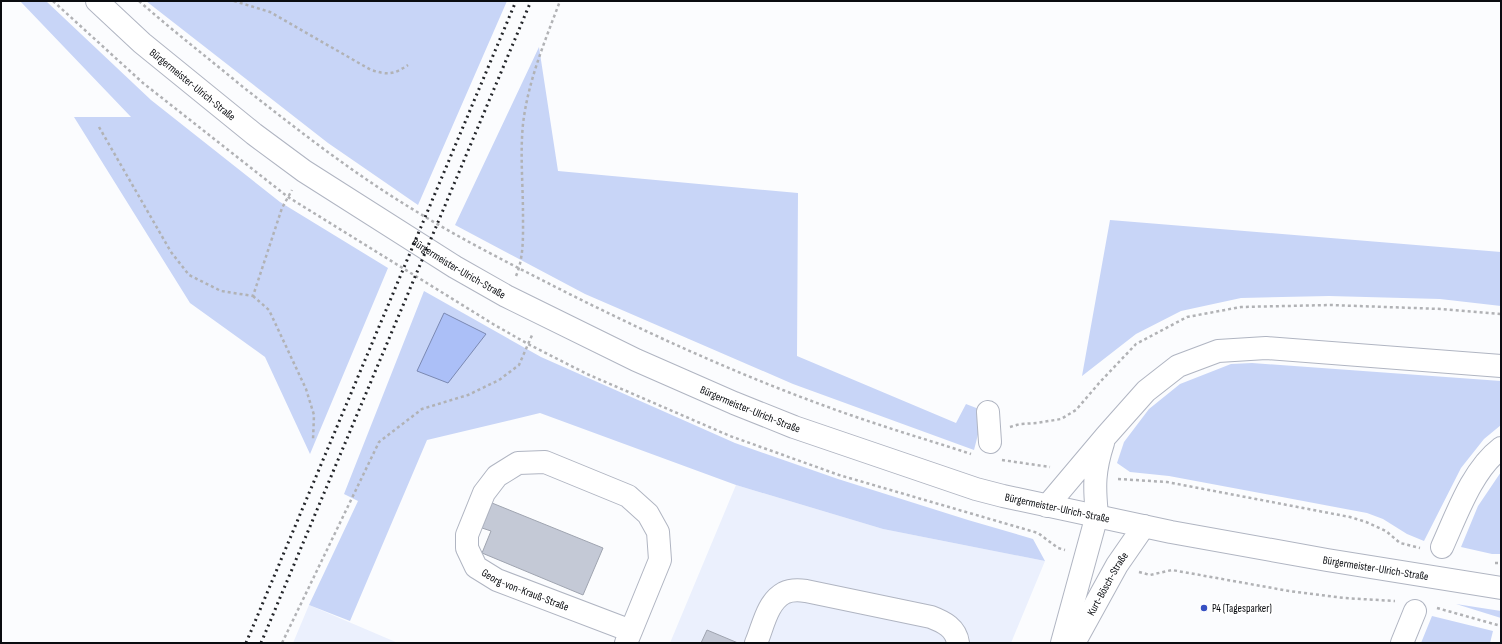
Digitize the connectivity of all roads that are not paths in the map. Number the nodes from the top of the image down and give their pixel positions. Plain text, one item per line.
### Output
1 (97, 1) edge
2 (1501, 366) edge
3 (988, 412) dead end
4 (1501, 448) edge
5 (990, 453) road end
6 (1086, 474) junction
7 (1047, 506) junction
8 (1097, 515) junction
9 (1144, 526) junction
10 (1432, 548) road end
11 (1501, 588) edge
12 (1408, 606) road end
13 (628, 637) edge
14 (756, 643) edge
15 (958, 643) edge
16 (1062, 643) edge
17 (1074, 643) edge
18 (1402, 643) edge

1 - 7 main road, Bürgermeister-Ulrich-Straße
2 - 6 main road
3 - 5 main road
4 - 10 main road
6 - 7 main road
6 - 8 main road
7 - 8 main road, Bürgermeister-Ulrich-Straße
8 - 9 main road, Bürgermeister-Ulrich-Straße
8 - 16 main road, Kurt-Bösch-Straße
9 - 11 main road, Bürgermeister-Ulrich-Straße
9 - 17 main road, Kurt-Bösch-Straße
12 - 18 main road
13 - 13 main road, Georg-von-Krauß-Straße
14 - 15 main road

